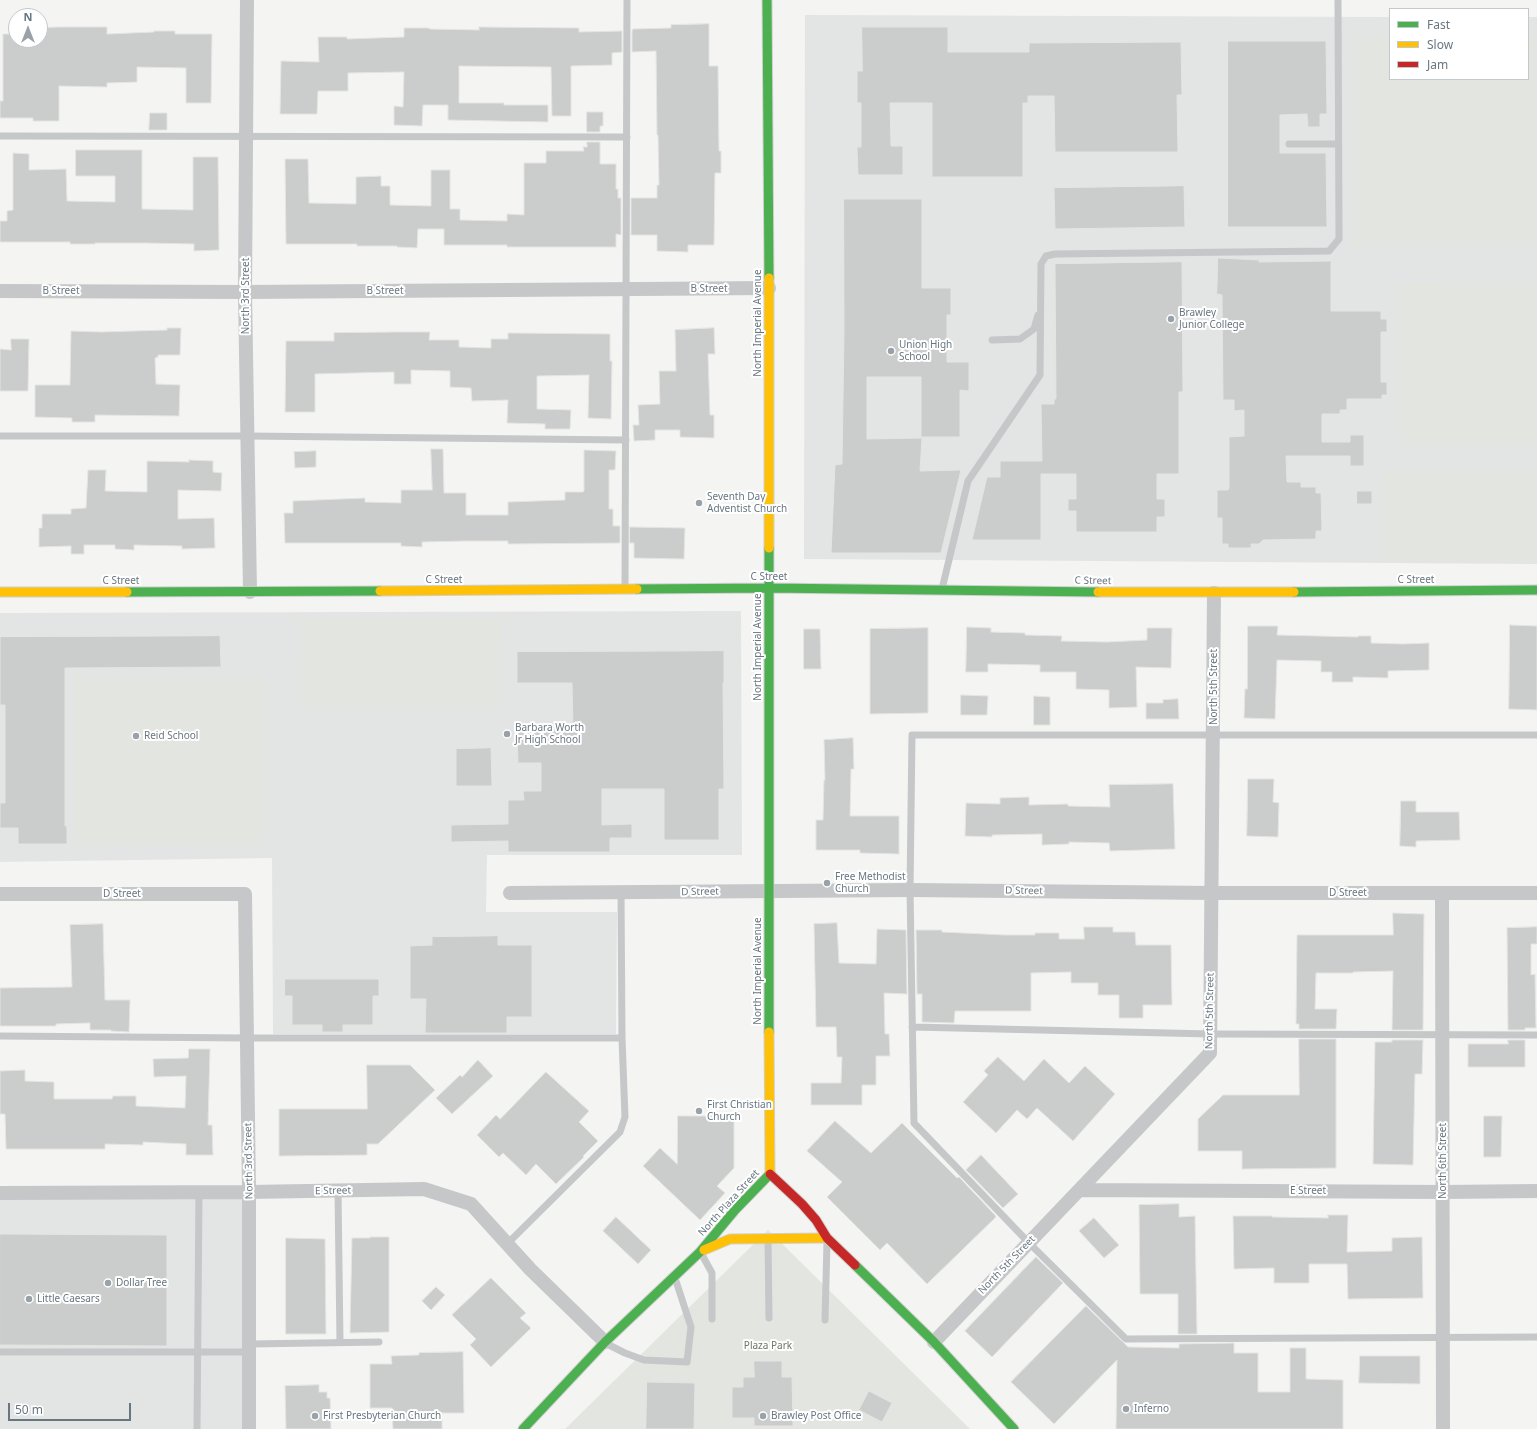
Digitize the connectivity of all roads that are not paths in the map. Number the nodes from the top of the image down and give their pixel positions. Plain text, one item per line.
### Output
1 (247, 0) edge
2 (627, 0) edge
3 (768, 0) edge
4 (1338, 0) edge
5 (0, 136) edge
6 (246, 137) junction
7 (627, 137) junction
8 (1289, 144) dead end
9 (1338, 144) junction
10 (769, 288) junction
11 (626, 289) junction
12 (0, 291) edge
13 (245, 292) junction
14 (1041, 308) junction
15 (992, 340) dead end
16 (0, 436) edge
17 (247, 436) junction
18 (626, 440) junction
19 (769, 588) junction
20 (625, 589) junction
21 (942, 590) junction
22 (1537, 590) edge
23 (0, 592) edge
24 (250, 592) junction
25 (1214, 593) junction
26 (1537, 735) edge
27 (1213, 736) junction
28 (910, 890) junction
29 (768, 891) junction
30 (621, 892) junction
31 (510, 893) dead end
32 (1212, 893) junction
33 (1442, 893) junction
34 (1537, 893) edge
35 (0, 894) edge
36 (245, 894) joint
37 (912, 1027) junction
38 (1210, 1034) junction
39 (1443, 1034) junction
40 (1537, 1035) edge
41 (0, 1036) edge
42 (247, 1038) junction
43 (622, 1038) junction
44 (770, 1174) junction
45 (1080, 1190) junction
46 (338, 1191) junction
47 (1537, 1191) edge
48 (199, 1192) junction
49 (249, 1192) junction
50 (1443, 1192) junction
51 (0, 1193) edge
52 (827, 1238) junction
53 (768, 1239) junction
54 (508, 1243) junction
55 (1029, 1243) junction
56 (700, 1252) junction
57 (675, 1276) junction
58 (769, 1318) dead end
59 (712, 1319) dead end
60 (825, 1320) dead end
61 (1537, 1336) edge
62 (1443, 1337) junction
63 (340, 1342) junction
64 (380, 1342) dead end
65 (605, 1342) junction
66 (934, 1342) junction
67 (250, 1348) junction
68 (0, 1352) edge
69 (198, 1353) junction
70 (198, 1429) edge
71 (249, 1429) edge
72 (522, 1429) edge
73 (1014, 1429) edge
74 (1442, 1429) edge

1 - 6 street, North 3rd Street
2 - 7 lane
3 - 10 street, North Imperial Avenue
4 - 9 lane
5 - 6 lane
6 - 7 lane
6 - 13 street, North 3rd Street
7 - 11 lane
8 - 9 lane
9 - 14 lane
10 - 11 street, B Street
10 - 19 street, North Imperial Avenue
11 - 13 street, B Street
11 - 18 lane
12 - 13 street, B Street
13 - 17 street, North 3rd Street
14 - 15 lane
14 - 21 lane
16 - 17 lane
17 - 18 lane
17 - 24 street, North 3rd Street
18 - 20 lane
19 - 20 street, C Street
19 - 21 street, C Street
19 - 29 street, North Imperial Avenue
20 - 24 street, C Street
21 - 25 street, C Street
22 - 25 street, C Street
23 - 24 street, C Street
25 - 27 street, North 5th Street
26 - 27 lane
27 - 28 lane
27 - 32 street, North 5th Street
28 - 29 street, D Street
28 - 32 street, D Street
28 - 37 lane
29 - 30 street, D Street
29 - 44 street, North Imperial Avenue
30 - 31 street, D Street
30 - 43 lane
32 - 33 street, D Street
32 - 38 street, North 5th Street
33 - 34 street, D Street
33 - 39 street, North 6th Street
35 - 36 street, D Street
36 - 42 street, North 3rd Street
37 - 38 lane
37 - 55 lane
38 - 39 lane
38 - 45 street, North 5th Street
39 - 40 lane
39 - 50 street, North 6th Street
41 - 42 lane
42 - 43 lane
42 - 49 street, North 3rd Street
43 - 54 lane
44 - 52 street, North Plaza Street
44 - 56 street, North Plaza Street
45 - 50 street, E Street
45 - 55 street, North 5th Street
46 - 49 street, E Street
46 - 54 street, E Street
46 - 63 lane
47 - 50 street, E Street
48 - 49 street, E Street
48 - 51 street, E Street
48 - 69 lane
49 - 67 street, North 3rd Street
50 - 62 street, North 6th Street
52 - 53 street
52 - 60 lane
52 - 66 street, North Plaza Street
53 - 56 street
53 - 58 lane
54 - 65 street, E Street
55 - 62 lane
55 - 66 street, North 5th Street
56 - 57 street, North Plaza Street
56 - 59 lane
57 - 65 street, North Plaza Street
57 - 65 lane
61 - 62 lane
62 - 74 street, North 6th Street
63 - 64 lane
63 - 67 lane
65 - 72 street, North Plaza Street
66 - 73 street, North Plaza Street
67 - 69 lane
67 - 71 street, North 3rd Street
68 - 69 lane
69 - 70 lane

